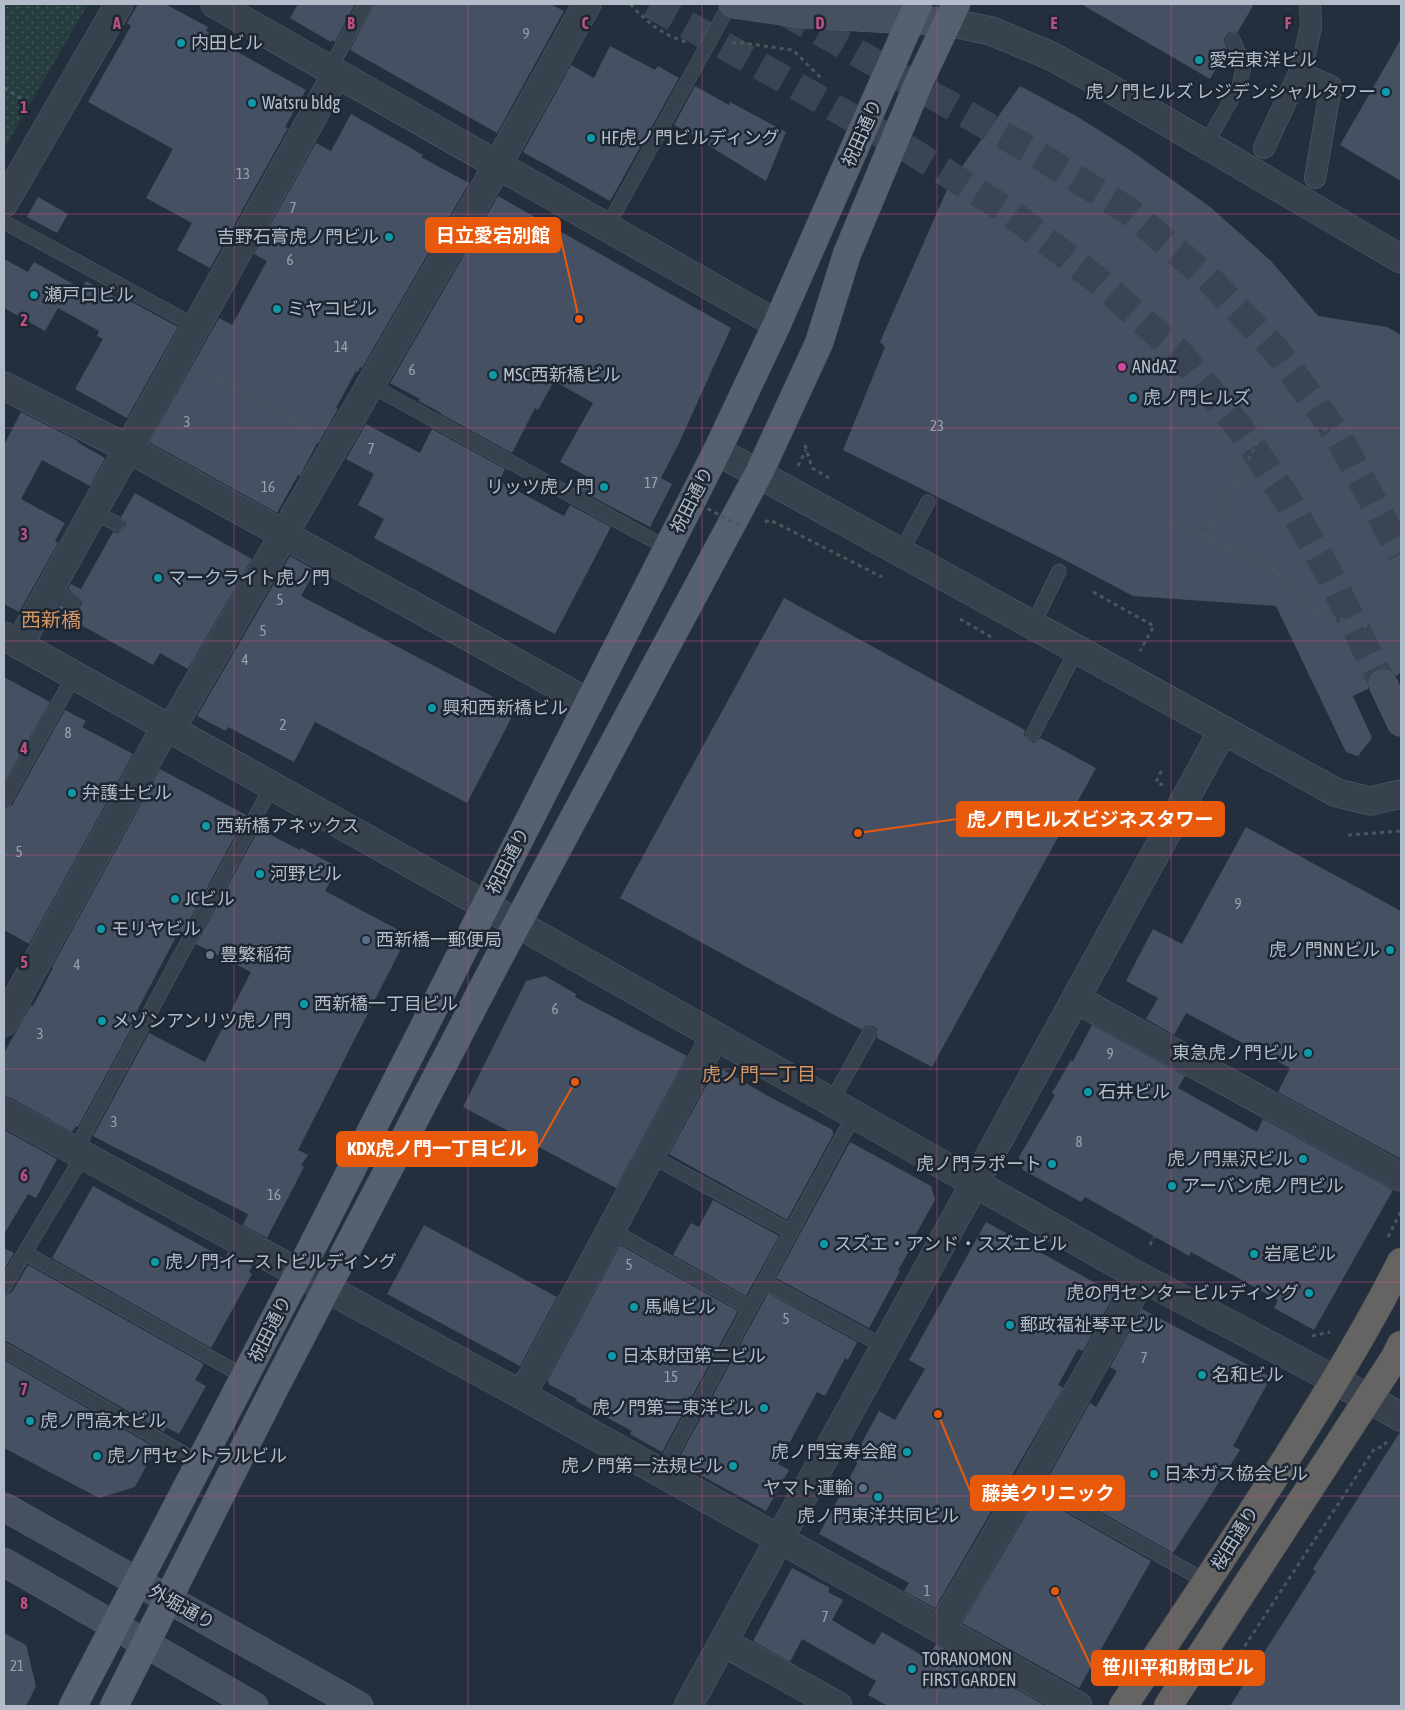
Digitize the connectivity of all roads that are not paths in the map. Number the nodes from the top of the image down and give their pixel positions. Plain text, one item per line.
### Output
1 (119, 4) edge
2 (215, 4) edge
3 (365, 4) edge
4 (587, 4) edge
5 (732, 4) edge
6 (1310, 4) edge
7 (915, 11) edge
8 (952, 13) edge
9 (1233, 40) dead end
10 (333, 71) junction
11 (1299, 72) junction
12 (1206, 144) junction
13 (1264, 148) dead end
14 (497, 165) junction
15 (1315, 178) dead end
16 (4, 203) edge
17 (4, 222) edge
18 (607, 227) junction
19 (1401, 259) edge
20 (777, 324) junction
21 (197, 327) junction
22 (370, 385) junction
23 (4, 386) edge
24 (129, 449) junction
25 (717, 451) junction
26 (759, 473) junction
27 (928, 502) dead end
28 (284, 535) junction
29 (667, 548) junction
30 (901, 552) junction
31 (1059, 571) dead end
32 (1033, 625) junction
33 (11, 641) edge
34 (1077, 649) junction
35 (74, 676) junction
36 (1383, 684) tunnel mouth
37 (589, 703) junction
38 (1401, 722) edge
39 (168, 728) junction
40 (1223, 730) junction
41 (1033, 734) dead end
42 (9, 778) edge
43 (272, 786) junction
44 (1401, 794) edge
45 (4, 801) edge
46 (485, 906) junction
47 (517, 924) junction
48 (1076, 999) junction
49 (4, 1022) edge
50 (869, 1034) dead end
51 (715, 1036) junction
52 (843, 1109) junction
53 (4, 1112) edge
54 (79, 1153) junction
55 (651, 1156) junction
56 (1401, 1177) edge
57 (975, 1183) junction
58 (611, 1230) junction
59 (791, 1232) junction
60 (25, 1253) junction
61 (1401, 1262) edge
62 (298, 1273) junction
63 (1142, 1278) junction
64 (764, 1282) junction
65 (4, 1287) edge
66 (327, 1289) junction
67 (750, 1308) junction
68 (1401, 1345) edge
69 (885, 1347) junction
70 (4, 1350) edge
71 (245, 1377) junction
72 (1335, 1380) junction
73 (522, 1395) junction
74 (1368, 1398) junction
75 (1401, 1417) edge
76 (200, 1463) junction
77 (661, 1473) junction
78 (1028, 1481) junction
79 (4, 1507) edge
80 (780, 1539) junction
81 (4, 1562) edge
82 (1207, 1582) junction
83 (138, 1583) junction
84 (169, 1599) junction
85 (114, 1625) junction
86 (941, 1629) junction
87 (723, 1642) junction
88 (147, 1644) junction
89 (73, 1706) edge
90 (114, 1706) edge
91 (254, 1706) edge
92 (359, 1706) edge
93 (688, 1706) edge
94 (838, 1706) edge
95 (1078, 1706) edge
96 (1123, 1706) edge
97 (1168, 1706) edge

1 - 16 street
2 - 10 street
3 - 10 lane
4 - 14 street
5 - 7 main road
5 - 18 lane
6 - 11 street
7 - 8 main road
7 - 20 main road, 祝田通り
8 - 12 street
8 - 26 main road, 祝田通り
9 - 12 lane
10 - 14 street
10 - 21 street
11 - 13 street
11 - 15 street
12 - 19 street
14 - 18 street
14 - 22 street
17 - 21 lane
18 - 20 street
20 - 25 main road, 祝田通り
21 - 24 street
22 - 28 street
22 - 29 lane
23 - 24 street
24 - 28 street
24 - 33 street
25 - 26 street
25 - 29 main road, 祝田通り
26 - 30 street
26 - 47 main road, 祝田通り
27 - 30 lane
28 - 37 street
28 - 39 street
29 - 37 main road, 祝田通り
30 - 32 street
31 - 32 lane
32 - 34 street
33 - 35 street
34 - 40 street
34 - 41 lane
35 - 39 street
35 - 42 lane
36 - 38 main road
37 - 46 main road, 祝田通り
39 - 43 street
39 - 49 street
40 - 44 street
40 - 48 street
42 - 45 lane
43 - 46 street
43 - 54 lane
46 - 47 street
46 - 62 main road, 祝田通り
47 - 51 street
47 - 66 main road, 祝田通り
48 - 56 street
48 - 57 street
50 - 52 lane
51 - 52 street
51 - 55 street
52 - 57 street
52 - 59 lane
53 - 54 street
54 - 60 lane
54 - 62 street
55 - 58 street
55 - 59 lane
57 - 63 street
57 - 69 street
58 - 67 lane
58 - 73 street
59 - 64 lane
60 - 65 lane
60 - 71 lane
61 - 72 highway, 桜田通り
62 - 66 street
62 - 71 main road, 祝田通り
63 - 72 street
63 - 78 street
64 - 67 lane
64 - 69 lane
66 - 73 street
66 - 84 main road, 祝田通り
67 - 77 lane
68 - 74 highway, 桜田通り
69 - 80 street
70 - 76 lane
71 - 76 main road, 祝田通り
72 - 74 street
72 - 82 highway, 桜田通り
73 - 77 street
74 - 75 street
74 - 97 highway, 桜田通り
76 - 83 main road, 祝田通り
77 - 80 street
78 - 82 lane
78 - 86 street
79 - 83 main road, 外堀通り
80 - 86 street
80 - 87 street
81 - 85 main road
82 - 96 highway, 桜田通り
83 - 84 main road, 外堀通り
83 - 85 main road, 祝田通り
84 - 88 main road, 祝田通り
84 - 92 main road, 外堀通り
85 - 88 main road
85 - 89 main road, 祝田通り
86 - 95 street
87 - 93 street
87 - 94 street
88 - 90 main road, 祝田通り
88 - 91 main road

